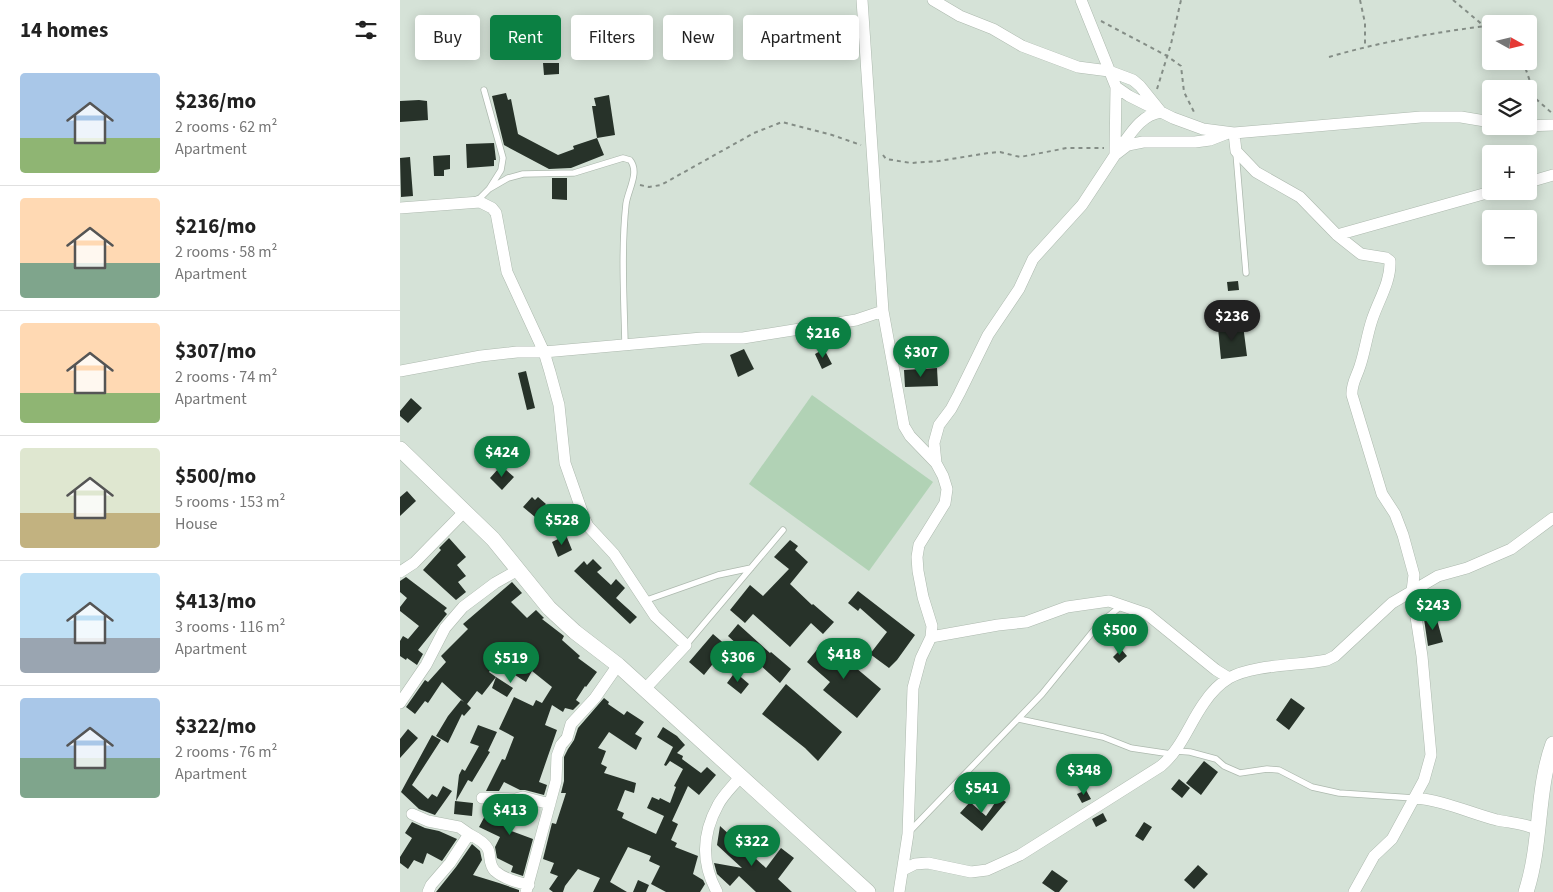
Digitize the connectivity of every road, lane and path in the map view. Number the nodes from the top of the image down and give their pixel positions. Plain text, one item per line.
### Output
1 (862, 0) edge
2 (932, 0) edge
3 (1081, 0) edge
4 (1181, 0) edge
5 (1360, 0) edge
6 (1453, 0) edge
7 (1086, 13) junction
8 (1482, 24) edge
9 (1482, 26) edge
10 (1365, 47) junction
11 (1167, 56) junction
12 (1329, 57) dead end
13 (1526, 70) edge
14 (1110, 71) junction
15 (1116, 87) junction
16 (484, 90) dead end
17 (1153, 101) junction
18 (1161, 112) junction
19 (1553, 114) edge
20 (1482, 120) edge
21 (1553, 125) edge
22 (1537, 126) edge
23 (1203, 129) junction
24 (1231, 133) junction
25 (871, 149) junction
26 (1236, 151) junction
27 (1115, 152) junction
28 (1553, 175) edge
29 (1537, 180) edge
30 (630, 183) junction
31 (489, 189) junction
32 (1482, 194) edge
33 (469, 203) junction
34 (400, 208) edge
35 (1337, 235) junction
36 (1246, 273) dead end
37 (883, 311) junction
38 (625, 344) junction
39 (544, 352) junction
40 (400, 371) edge
41 (400, 448) edge
42 (936, 463) junction
43 (465, 511) junction
44 (1553, 518) edge
45 (783, 530) dead end
46 (751, 568) junction
47 (518, 570) junction
48 (400, 572) edge
49 (1412, 591) junction
50 (644, 601) junction
51 (1121, 606) junction
52 (931, 637) junction
53 (686, 645) junction
54 (618, 665) junction
55 (1229, 678) junction
56 (644, 690) junction
57 (400, 703) edge
58 (1019, 718) junction
59 (1553, 744) edge
60 (1174, 753) junction
61 (740, 777) junction
62 (482, 798) dead end
63 (1414, 798) junction
64 (550, 804) junction
65 (412, 814) dead end
66 (1538, 830) junction
67 (469, 834) junction
68 (908, 834) junction
69 (903, 870) junction
70 (528, 888) edge
71 (428, 892) edge
72 (717, 892) edge
73 (868, 892) edge
74 (899, 892) edge
75 (1354, 892) edge
76 (1526, 892) edge

1 - 25 street
2 - 14 street
3 - 7 street
4 - 11 path
5 - 10 path
6 - 8 path
7 - 11 path
7 - 14 street
9 - 10 path
10 - 12 path
11 - 17 path
11 - 23 path
13 - 19 path
14 - 15 street
14 - 17 street
15 - 18 street
15 - 27 street
16 - 31 lane
17 - 18 street
18 - 23 street
18 - 27 street
20 - 24 street
21 - 22 street
23 - 24 street
24 - 26 street
24 - 27 street
25 - 27 path
25 - 30 path
25 - 37 street
26 - 35 street
26 - 36 lane
27 - 42 street
28 - 29 street
30 - 31 lane
30 - 38 lane
31 - 33 lane
32 - 35 street
33 - 34 street
33 - 39 street
35 - 49 street
37 - 38 street
37 - 42 street
38 - 39 street
39 - 40 street
39 - 50 street
41 - 43 street
42 - 52 street
43 - 47 street
43 - 48 street
44 - 49 street
45 - 46 lane
46 - 50 lane
46 - 53 lane
47 - 54 street
47 - 57 street
49 - 55 street
49 - 63 street
50 - 53 street
51 - 52 street
51 - 55 street
51 - 58 lane
52 - 68 street
53 - 56 street
54 - 56 street
54 - 64 street
55 - 60 street
56 - 61 street
58 - 60 lane
58 - 68 lane
59 - 66 street
60 - 63 lane
60 - 69 street
61 - 72 street
61 - 73 street
62 - 64 street
63 - 66 street
63 - 75 street
64 - 70 street
65 - 67 street
66 - 76 street
67 - 70 street
67 - 71 street
68 - 69 street
69 - 74 street

